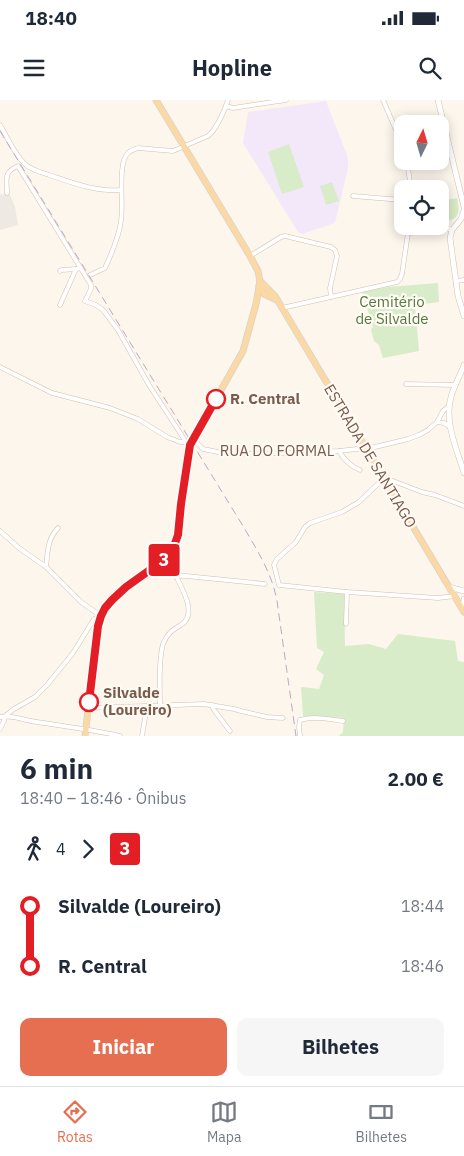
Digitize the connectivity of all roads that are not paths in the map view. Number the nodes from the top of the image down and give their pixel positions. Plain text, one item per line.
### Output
1 (156, 100) edge
2 (228, 100) edge
3 (286, 100) edge
4 (383, 100) edge
5 (438, 100) edge
6 (226, 106) junction
7 (441, 115) edge
8 (0, 124) edge
9 (394, 125) edge
10 (183, 147) junction
11 (449, 149) edge
12 (121, 190) junction
13 (7, 193) dead end
14 (353, 196) dead end
15 (394, 199) edge
16 (464, 209) edge
17 (449, 229) edge
18 (452, 230) junction
19 (408, 235) edge
20 (250, 256) junction
21 (78, 269) junction
22 (60, 271) dead end
23 (90, 275) dead end
24 (464, 280) edge
25 (456, 281) junction
26 (262, 291) junction
27 (331, 297) junction
28 (60, 305) dead end
29 (282, 308) junction
30 (464, 316) edge
31 (0, 367) edge
32 (463, 368) edge
33 (406, 384) dead end
34 (456, 384) junction
35 (450, 405) junction
36 (437, 422) junction
37 (450, 427) junction
38 (190, 442) junction
39 (365, 448) junction
40 (339, 451) junction
41 (360, 470) dead end
42 (464, 474) edge
43 (384, 480) junction
44 (464, 506) edge
45 (58, 528) dead end
46 (0, 531) edge
47 (161, 562) junction
48 (46, 567) junction
49 (163, 576) junction
50 (176, 576) junction
51 (141, 577) junction
52 (265, 584) dead end
53 (449, 587) junction
54 (347, 592) junction
55 (464, 592) edge
56 (454, 596) junction
57 (464, 598) edge
58 (463, 611) edge
59 (101, 616) junction
60 (346, 624) dead end
61 (147, 706) junction
62 (160, 706) junction
63 (212, 706) junction
64 (88, 708) junction
65 (2, 716) edge
66 (283, 718) dead end
67 (342, 721) dead end
68 (0, 729) edge
69 (230, 731) dead end
70 (85, 733) edge
71 (120, 736) edge
72 (142, 736) edge
73 (300, 736) edge

1 - 10 main road, ESTRADA DE SANTIAGO
2 - 6 street
3 - 6 street
4 - 9 street
5 - 7 main road
6 - 10 street
8 - 12 street
10 - 12 street
10 - 20 main road, ESTRADA DE SANTIAGO
11 - 16 main road
12 - 23 street
13 - 21 street
14 - 15 street
16 - 18 main road
17 - 18 street
18 - 25 main road
19 - 27 street
20 - 26 main road, ESTRADA DE SANTIAGO
20 - 27 street
21 - 22 street
21 - 28 street
21 - 38 street
24 - 25 street
25 - 30 main road
26 - 29 main road, ESTRADA DE SANTIAGO
26 - 38 main road
27 - 29 street
29 - 39 main road, ESTRADA DE SANTIAGO
31 - 38 street
32 - 34 main road
33 - 34 street
34 - 35 main road
35 - 36 street, RUA DO FORMAL
35 - 37 main road
36 - 37 street
36 - 39 street, RUA DO FORMAL
37 - 42 main road
38 - 40 street, RUA DO FORMAL
38 - 47 main road
39 - 40 street, RUA DO FORMAL
39 - 43 main road, ESTRADA DE SANTIAGO
40 - 41 street
43 - 44 street
43 - 53 main road, ESTRADA DE SANTIAGO
43 - 54 street
45 - 48 street
46 - 48 street
47 - 49 street
47 - 51 main road
48 - 59 street
49 - 50 street
49 - 51 street
50 - 52 street
50 - 62 street
51 - 59 main road
53 - 55 main road
53 - 56 main road, ESTRADA DE SANTIAGO
54 - 56 street
54 - 60 street
55 - 56 main road
56 - 57 main road
56 - 58 main road, ESTRADA DE SANTIAGO
57 - 58 main road
59 - 64 main road
59 - 65 street
61 - 62 street
61 - 64 street
61 - 72 street
62 - 63 street
63 - 66 street
63 - 69 street
64 - 70 main road
65 - 68 street
65 - 70 street
67 - 73 street
70 - 71 street

